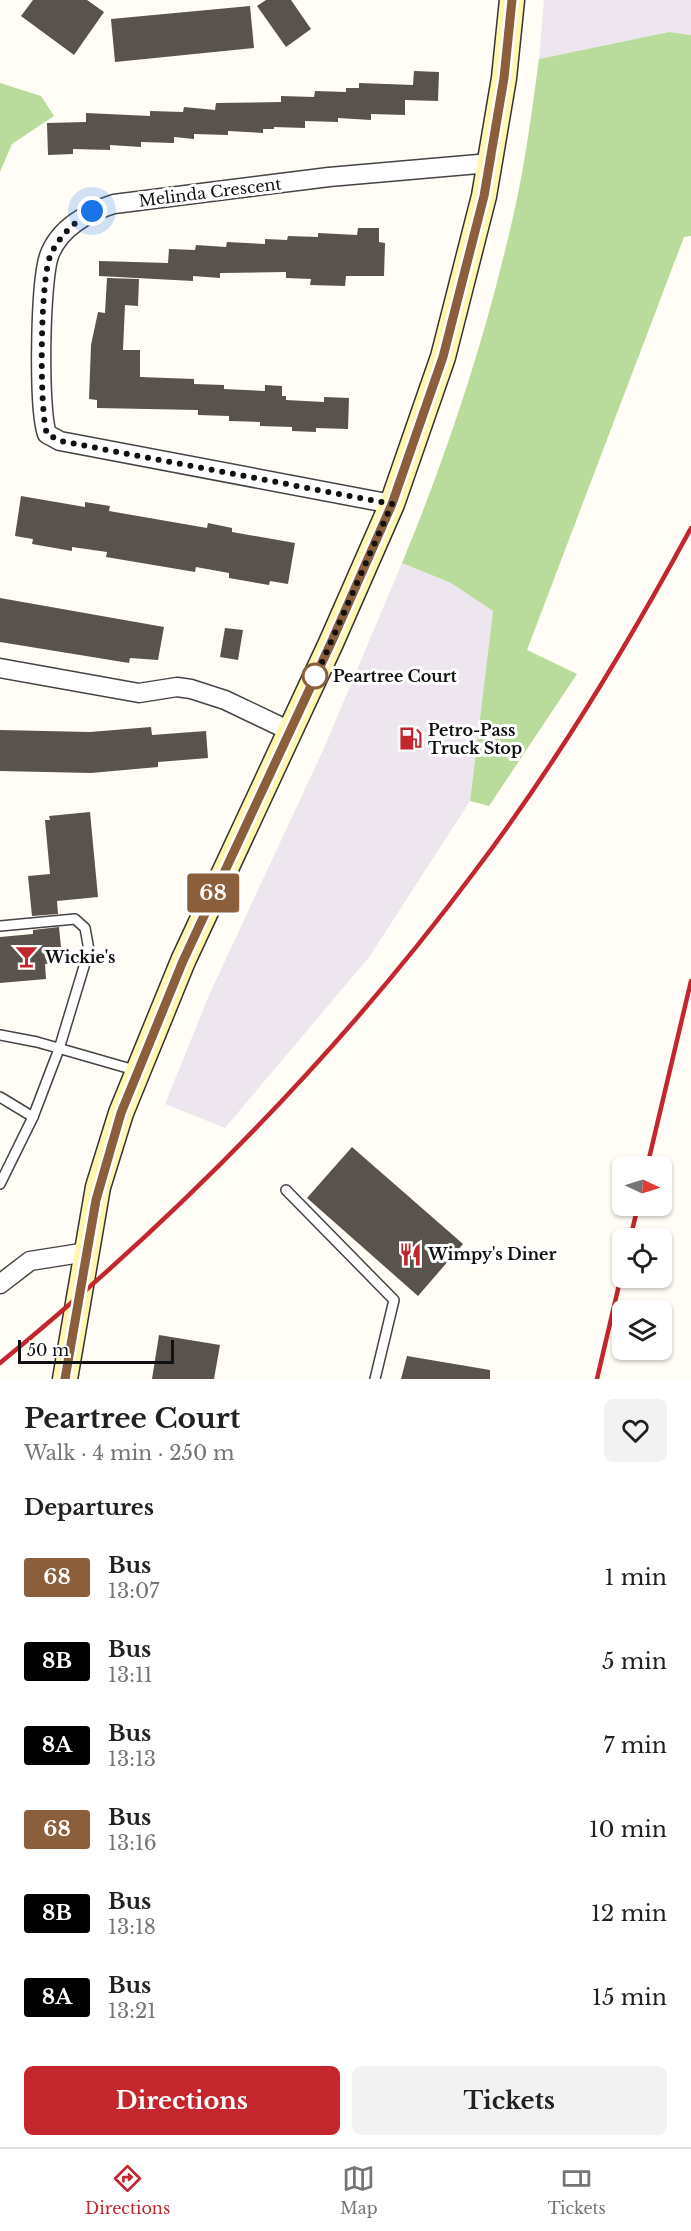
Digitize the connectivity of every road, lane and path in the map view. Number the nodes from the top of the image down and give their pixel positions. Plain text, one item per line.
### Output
1 (512, 0) edge
2 (490, 163) junction
3 (392, 504) junction
4 (0, 668) edge
5 (290, 731) junction
6 (0, 926) edge
7 (0, 1035) edge
8 (58, 1049) junction
9 (138, 1071) junction
10 (0, 1097) edge
11 (33, 1117) junction
12 (0, 1184) edge
13 (286, 1191) dead end
14 (87, 1252) junction
15 (0, 1284) edge
16 (65, 1379) edge
17 (375, 1379) edge

1 - 2 main road
2 - 3 main road
2 - 3 street, Melinda Crescent
3 - 5 main road
4 - 5 street
5 - 9 main road
6 - 8 lane
7 - 8 lane
8 - 9 lane
8 - 11 lane
9 - 14 main road
10 - 11 lane
11 - 12 lane
13 - 17 lane
14 - 15 street
14 - 16 main road

